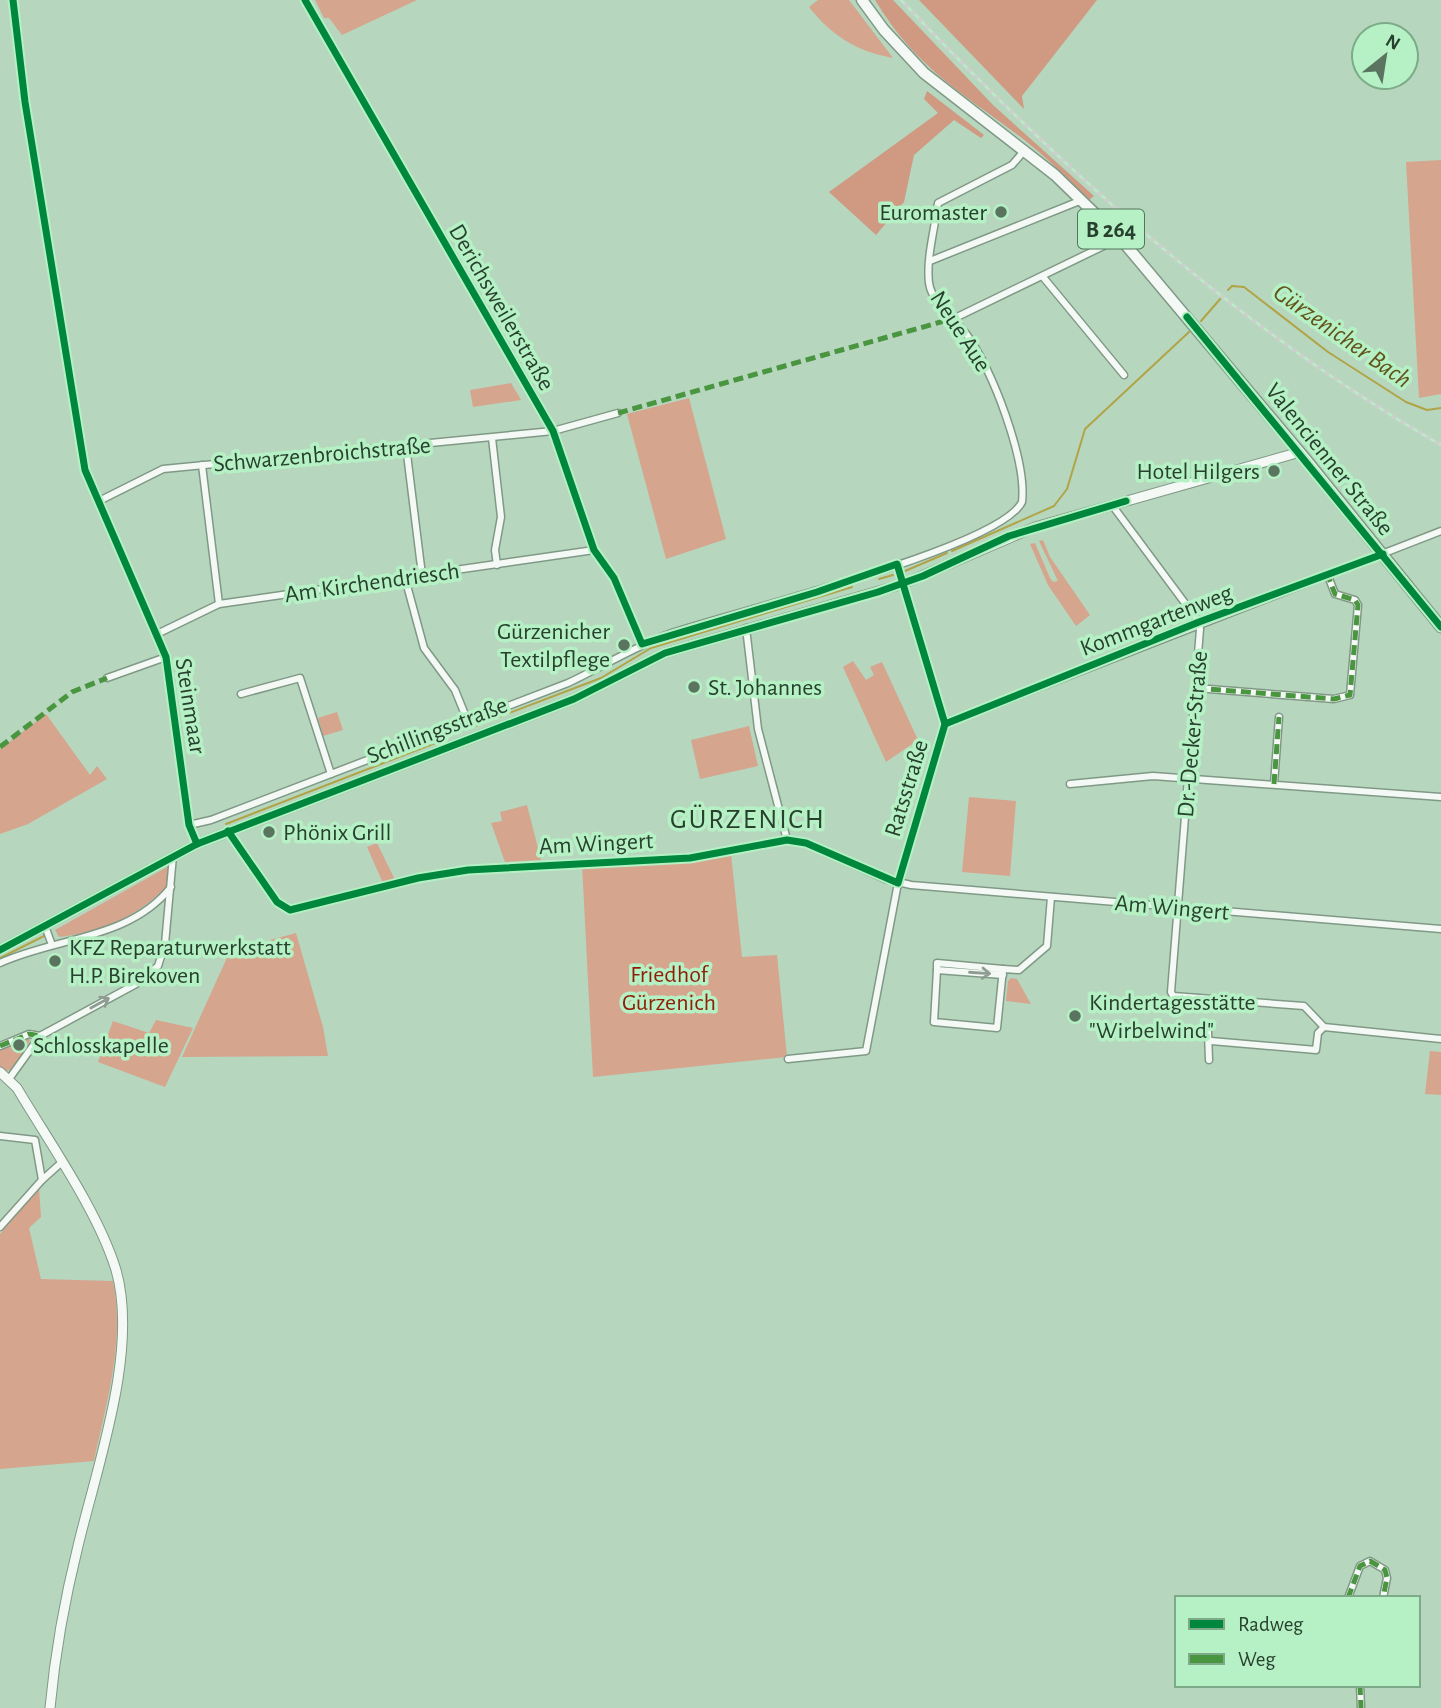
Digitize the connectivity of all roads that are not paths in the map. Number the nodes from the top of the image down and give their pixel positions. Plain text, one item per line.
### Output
1 (305, 0) edge
2 (862, 0) edge
3 (1024, 151) junction
4 (1082, 200) junction
5 (1120, 238) junction
6 (930, 261) junction
7 (1043, 277) junction
8 (955, 318) junction
9 (1124, 375) dead end
10 (618, 413) dead end
11 (553, 431) junction
12 (492, 438) junction
13 (406, 446) junction
14 (1300, 452) junction
15 (202, 465) junction
16 (99, 501) joint
17 (1112, 505) junction
18 (1014, 513) joint
19 (1441, 531) edge
20 (594, 550) junction
21 (1382, 554) junction
22 (897, 564) junction
23 (497, 565) junction
24 (422, 575) junction
25 (1328, 576) junction
26 (405, 578) junction
27 (903, 584) junction
28 (219, 604) junction
29 (1199, 622) junction
30 (1441, 627) edge
31 (746, 628) junction
32 (157, 634) junction
33 (642, 644) junction
34 (166, 657) junction
35 (107, 678) dead end
36 (1196, 688) junction
37 (241, 694) dead end
38 (1279, 717) dead end
39 (468, 722) junction
40 (945, 724) junction
41 (331, 774) junction
42 (1188, 778) junction
43 (1070, 784) dead end
44 (1274, 784) junction
45 (1441, 797) edge
46 (189, 825) junction
47 (228, 831) junction
48 (787, 840) junction
49 (197, 844) junction
50 (173, 856) junction
51 (898, 883) junction
52 (172, 886) junction
53 (1051, 897) junction
54 (1177, 907) junction
55 (46, 926) junction
56 (1441, 929) edge
57 (52, 945) junction
58 (0, 950) edge
59 (0, 963) edge
60 (1003, 972) junction
61 (1324, 1027) junction
62 (1208, 1032) dead end
63 (40, 1036) junction
64 (1441, 1039) edge
65 (1210, 1041) junction
66 (0, 1046) edge
67 (788, 1059) dead end
68 (1209, 1060) dead end
69 (0, 1072) edge
70 (9, 1079) junction
71 (0, 1136) edge
72 (61, 1163) junction
73 (42, 1180) junction
74 (0, 1227) edge
75 (1349, 1596) edge
76 (1382, 1596) edge
77 (1360, 1687) edge
78 (50, 1708) edge
79 (1361, 1708) edge

1 - 11 street, Derichsweilerstraße
2 - 3 main road, Valencienner Straße / B 264
3 - 4 main road, Valencienner Straße / B 264
3 - 6 street, Neue Aue
4 - 5 main road, Valencienner Straße / B 264
4 - 6 street
5 - 7 street
5 - 14 main road, Valencienner Straße / B 264
6 - 8 street, Neue Aue
7 - 8 street
7 - 9 street
8 - 18 street, Neue Aue
10 - 11 street, Schwarzenbroichstraße
11 - 12 street, Schwarzenbroichstraße
11 - 20 street, Derichsweilerstraße
12 - 13 street, Schwarzenbroichstraße
12 - 23 street
13 - 15 street, Schwarzenbroichstraße
13 - 24 street
14 - 17 main road, Schillingsstraße
14 - 21 main road, Valencienner Straße / B 264
15 - 16 street, Schwarzenbroichstraße
15 - 28 street
16 - 32 street, Steinmaar
17 - 27 main road, Schillingsstraße
17 - 29 street, Dr.-Decker-Straße
18 - 22 street, Schillingsstraße
19 - 21 street, Kommgartenweg
20 - 23 street, Am Kirchendriesch
20 - 33 street, Derichsweilerstraße
21 - 25 street, Kommgartenweg
21 - 30 main road, Valencienner Straße / B 264
22 - 27 street
22 - 33 street, Schillingsstraße
23 - 24 street, Am Kirchendriesch
24 - 26 street, Am Kirchendriesch
25 - 29 street, Kommgartenweg
25 - 36 street
26 - 28 street, Am Kirchendriesch
26 - 39 street
27 - 31 main road, Schillingsstraße
27 - 40 street, Ratsstraße
28 - 32 street, Am Kirchendriesch
29 - 36 street, Dr.-Decker-Straße
29 - 40 street, Kommgartenweg
31 - 47 main road, Schillingsstraße
31 - 48 street
32 - 34 street, Steinmaar
33 - 39 street, Schillingsstraße
34 - 35 street
34 - 46 street, Steinmaar
36 - 42 street, Dr.-Decker-Straße
37 - 41 street
38 - 44 street
39 - 41 street, Schillingsstraße
40 - 51 street, Ratsstraße
41 - 46 street, Schillingsstraße
42 - 43 street
42 - 44 street
42 - 54 street, Dr.-Decker-Straße
44 - 45 street
46 - 49 street, Steinmaar
47 - 48 street, Am Wingert
47 - 49 main road, Schillingsstraße
48 - 51 street, Am Wingert
49 - 50 main road, Schillingsstraße
50 - 52 street
50 - 55 main road, Schillingsstraße
51 - 53 street, Am Wingert
51 - 67 street, Ratsstraße
52 - 57 street
63 -> 52 street
53 - 54 street, Am Wingert
53 - 60 street
54 - 56 street, Am Wingert
54 - 61 street, Dr.-Decker-Straße
55 - 57 street
55 - 58 main road, Schillingsstraße
57 - 59 street
60 - 60 street
61 - 64 street
61 - 65 street
62 - 65 street
63 - 66 street
63 - 70 street
65 - 68 street
69 - 70 main road
70 - 72 main road
71 - 73 street
72 - 73 street
72 - 78 main road
73 - 74 street
75 - 76 street
77 - 79 street

